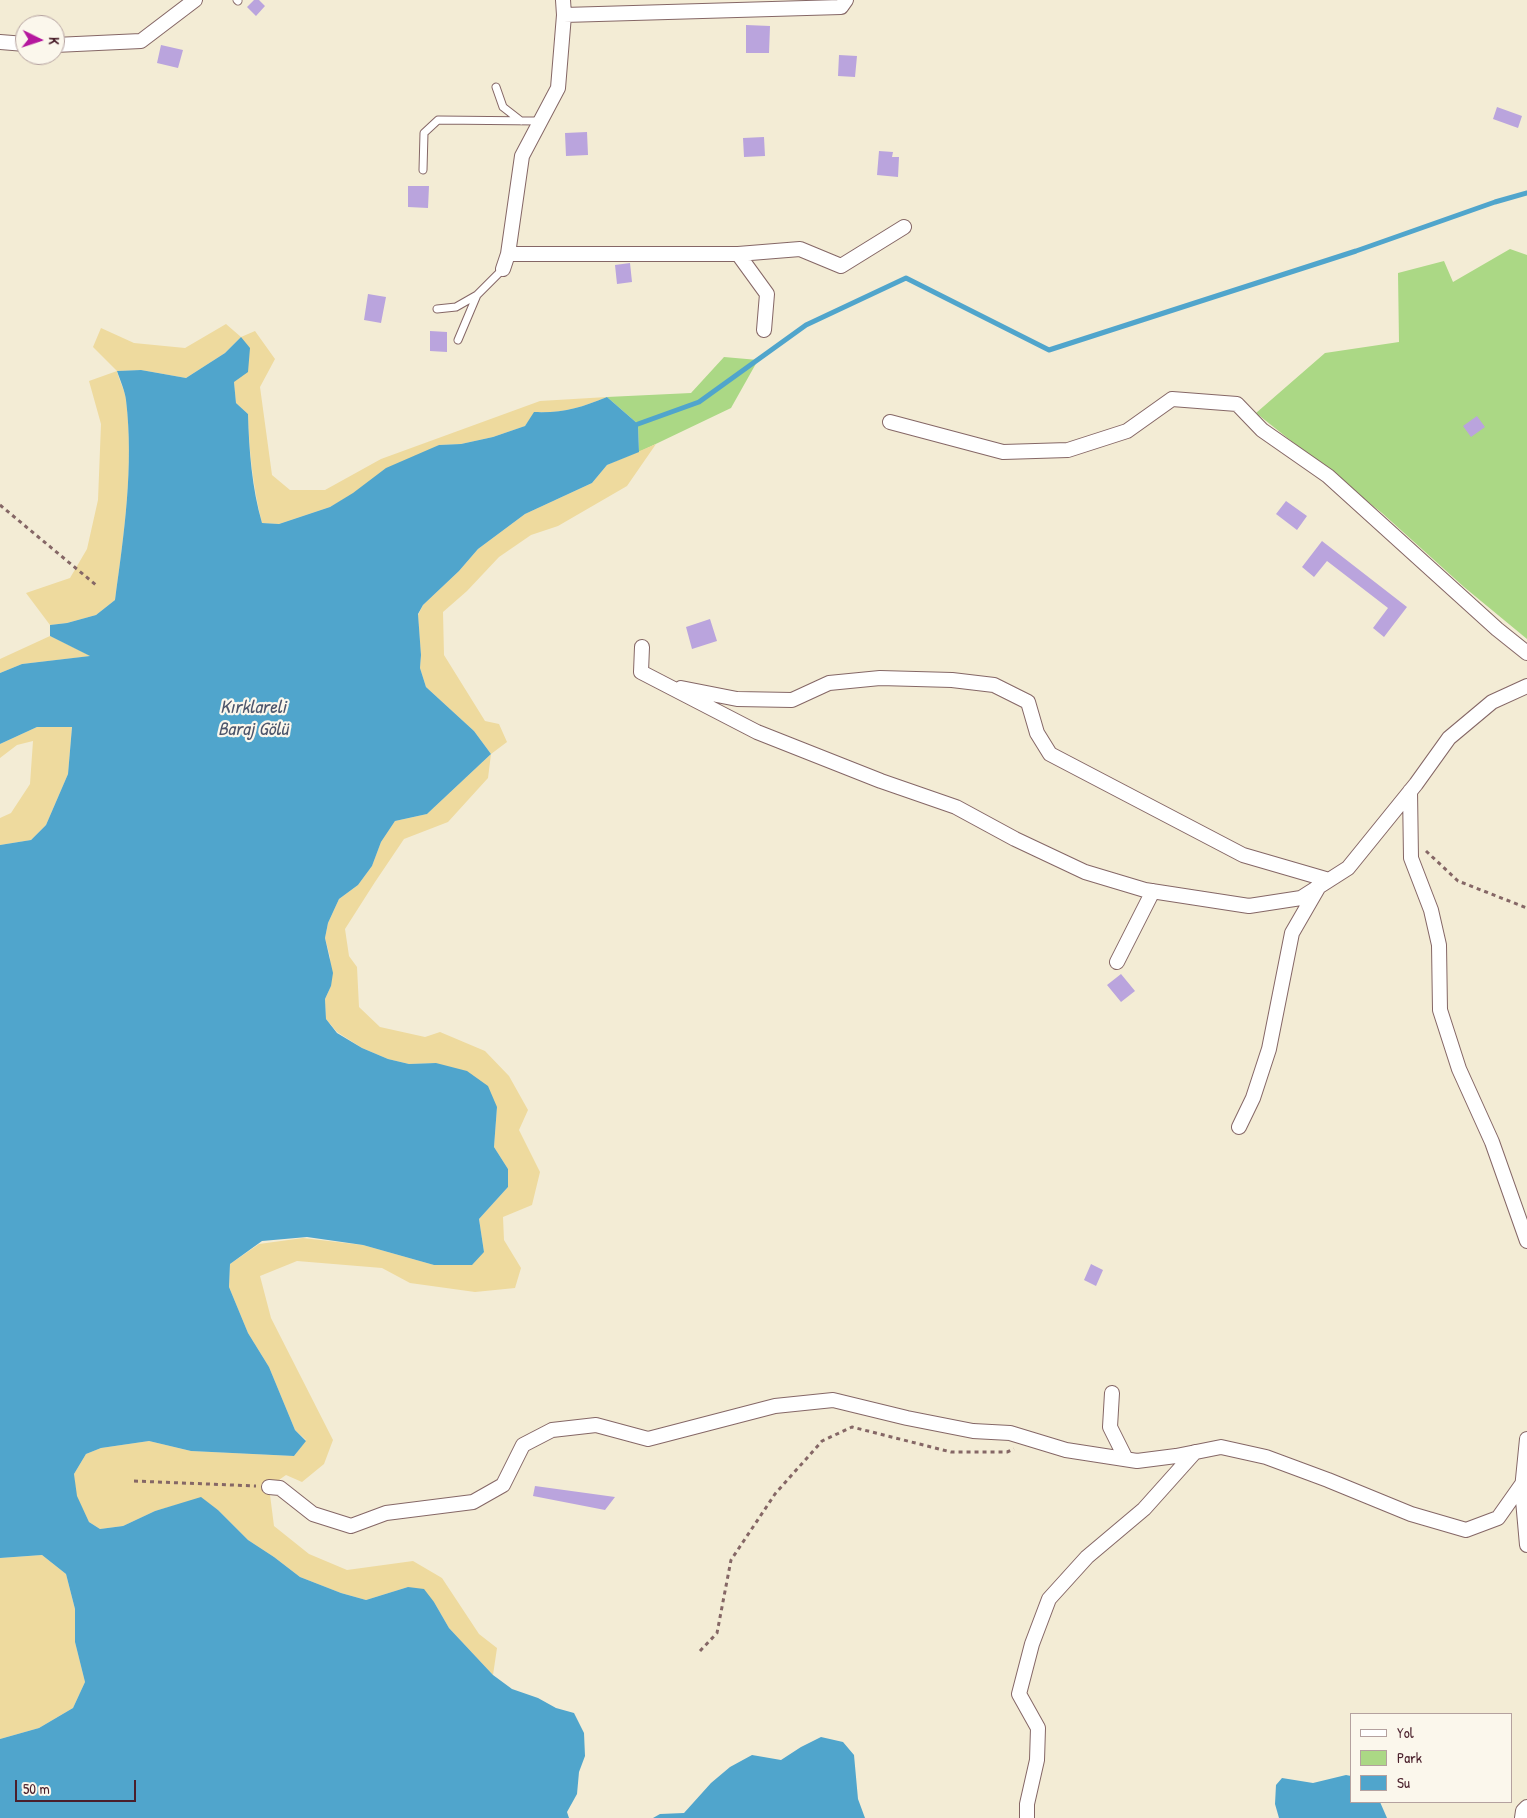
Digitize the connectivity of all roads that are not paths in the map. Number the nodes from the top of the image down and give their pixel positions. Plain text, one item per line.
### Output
1 (195, 0) edge
2 (563, 0) edge
3 (846, 0) edge
4 (564, 15) junction
5 (0, 42) edge
6 (15, 43) edge
7 (65, 45) edge
8 (496, 87) dead end
9 (521, 121) junction
10 (540, 121) junction
11 (423, 170) dead end
12 (904, 227) dead end
13 (508, 254) junction
14 (738, 254) junction
15 (504, 269) joint
16 (477, 295) junction
17 (437, 310) dead end
18 (764, 330) dead end
19 (458, 340) dead end
20 (890, 422) dead end
21 (642, 647) dead end
22 (1527, 653) edge
23 (666, 686) junction
24 (1527, 686) edge
25 (1410, 791) junction
26 (1324, 883) junction
27 (1154, 891) junction
28 (1117, 962) dead end
29 (1239, 1127) dead end
30 (1527, 1241) edge
31 (1112, 1393) dead end
32 (1527, 1439) edge
33 (1195, 1452) junction
34 (1126, 1459) junction
35 (1522, 1484) junction
36 (269, 1487) road end
37 (1527, 1545) edge
38 (1527, 1807) edge
39 (1027, 1818) edge
40 (1522, 1818) edge

1 - 7 street
2 - 4 street
3 - 4 street
4 - 10 street
5 - 6 street
8 - 9 lane
9 - 10 lane
9 - 11 lane
10 - 13 street
12 - 14 street
13 - 14 street
13 - 15 street
14 - 18 street
15 - 16 lane
16 - 17 lane
16 - 19 lane
20 - 22 street
21 - 23 street
23 - 26 street
23 - 27 street
24 - 25 street
25 - 26 street
25 - 30 street
26 - 27 street
26 - 29 street
27 - 28 street
31 - 34 street
32 - 35 street
33 - 34 street
33 - 35 street
33 - 39 street
34 - 36 street
35 - 37 street
38 - 40 street

